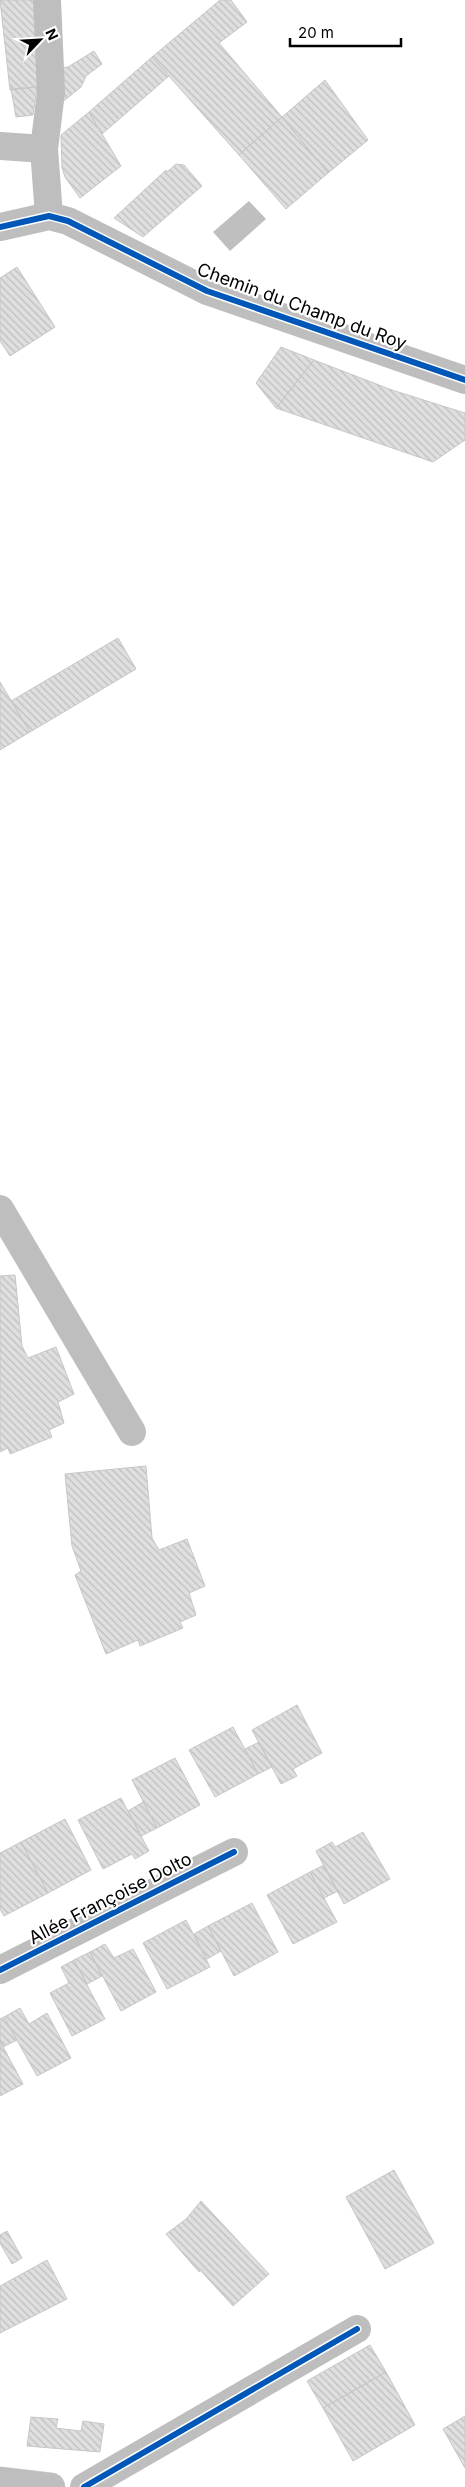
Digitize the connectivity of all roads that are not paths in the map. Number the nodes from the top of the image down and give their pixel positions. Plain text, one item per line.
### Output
1 (46, 0) edge
2 (0, 146) edge
3 (44, 149) junction
4 (50, 216) junction
5 (0, 227) edge
6 (465, 380) edge
7 (0, 1209) edge
8 (132, 1432) dead end
9 (234, 1852) dead end
10 (0, 1970) edge
11 (357, 2329) dead end
12 (0, 2481) edge
13 (50, 2487) edge
14 (84, 2487) edge

1 - 3 street
2 - 3 street
3 - 4 street
4 - 5 street
4 - 6 street, Chemin du Champ du Roy
7 - 8 street
9 - 10 street, Allée Françoise Dolto
11 - 14 street
12 - 13 street

